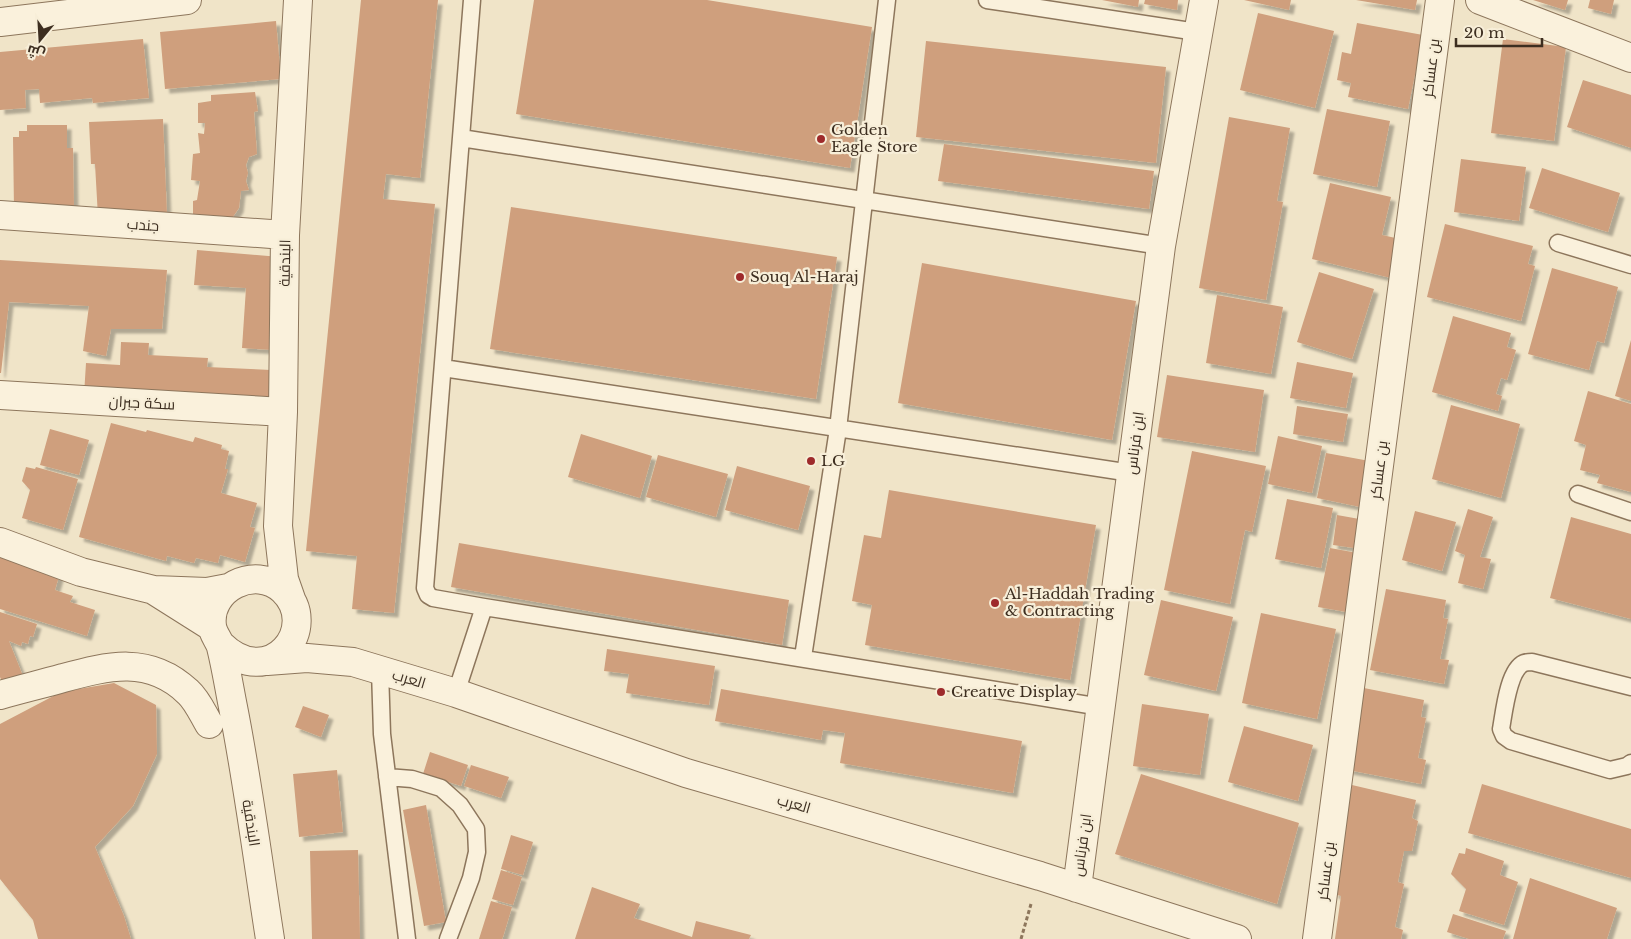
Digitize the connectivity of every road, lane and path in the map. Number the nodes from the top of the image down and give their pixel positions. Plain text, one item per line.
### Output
1 (187, 0) edge
2 (298, 0) edge
3 (472, 0) edge
4 (887, 0) edge
5 (988, 0) edge
6 (1204, 0) edge
7 (1440, 0) edge
8 (1480, 0) edge
9 (0, 22) edge
10 (1197, 32) junction
11 (1631, 58) edge
12 (461, 138) junction
13 (864, 200) junction
14 (0, 215) edge
15 (285, 235) junction
16 (1558, 243) dead end
17 (1161, 246) junction
18 (1631, 264) edge
19 (443, 368) junction
20 (0, 395) edge
21 (283, 412) junction
22 (838, 429) junction
23 (1131, 473) junction
24 (1578, 494) dead end
25 (1631, 512) edge
26 (278, 526) junction
27 (0, 542) edge
28 (236, 584) junction
29 (154, 590) junction
30 (484, 607) junction
31 (294, 612) junction
32 (216, 636) junction
33 (803, 658) junction
34 (261, 662) junction
35 (353, 662) junction
36 (380, 670) junction
37 (1631, 687) edge
38 (456, 693) junction
39 (0, 695) edge
40 (233, 707) junction
41 (1101, 707) junction
42 (209, 724) dead end
43 (1631, 763) edge
44 (387, 778) junction
45 (1040, 876) junction
46 (1076, 888) junction
47 (270, 939) edge
48 (407, 939) edge
49 (448, 939) edge
50 (1021, 939) edge
51 (1237, 939) edge
52 (1317, 939) edge

1 - 9 street
2 - 15 street, البندقية
3 - 12 lane
4 - 13 lane
5 - 10 lane
6 - 10 street, ابن فرناس
7 - 52 street, بن عساكر
8 - 11 street
10 - 17 street, ابن فرناس
12 - 13 lane
12 - 19 lane
13 - 17 lane
13 - 22 lane
14 - 15 street, جندب
15 - 21 street, البندقية
16 - 18 lane
17 - 23 street, ابن فرناس
19 - 22 lane
19 - 30 lane
20 - 21 street, سكة جبران
21 - 26 street, البندقية
22 - 23 lane
22 - 33 lane
23 - 41 street, ابن فرناس
24 - 25 lane
26 - 28 street, البندقية
26 - 31 street, البندقية
27 - 29 street
28 - 29 street
28 - 31 street
28 - 32 street
29 - 32 street
30 - 33 lane
30 - 38 lane
31 - 34 street
31 - 35 street, العرب
32 - 34 street
32 - 40 street, البندقية
33 - 41 lane
34 - 35 street, العرب
34 - 40 street
35 - 36 street, العرب
36 - 38 street, العرب
36 - 44 lane
37 - 43 lane
38 - 45 street, العرب
39 - 42 street
40 - 47 street, البندقية
41 - 46 street, ابن فرناس
44 - 48 lane
44 - 49 lane
45 - 46 street, العرب
45 - 50 path
46 - 51 street, العرب

